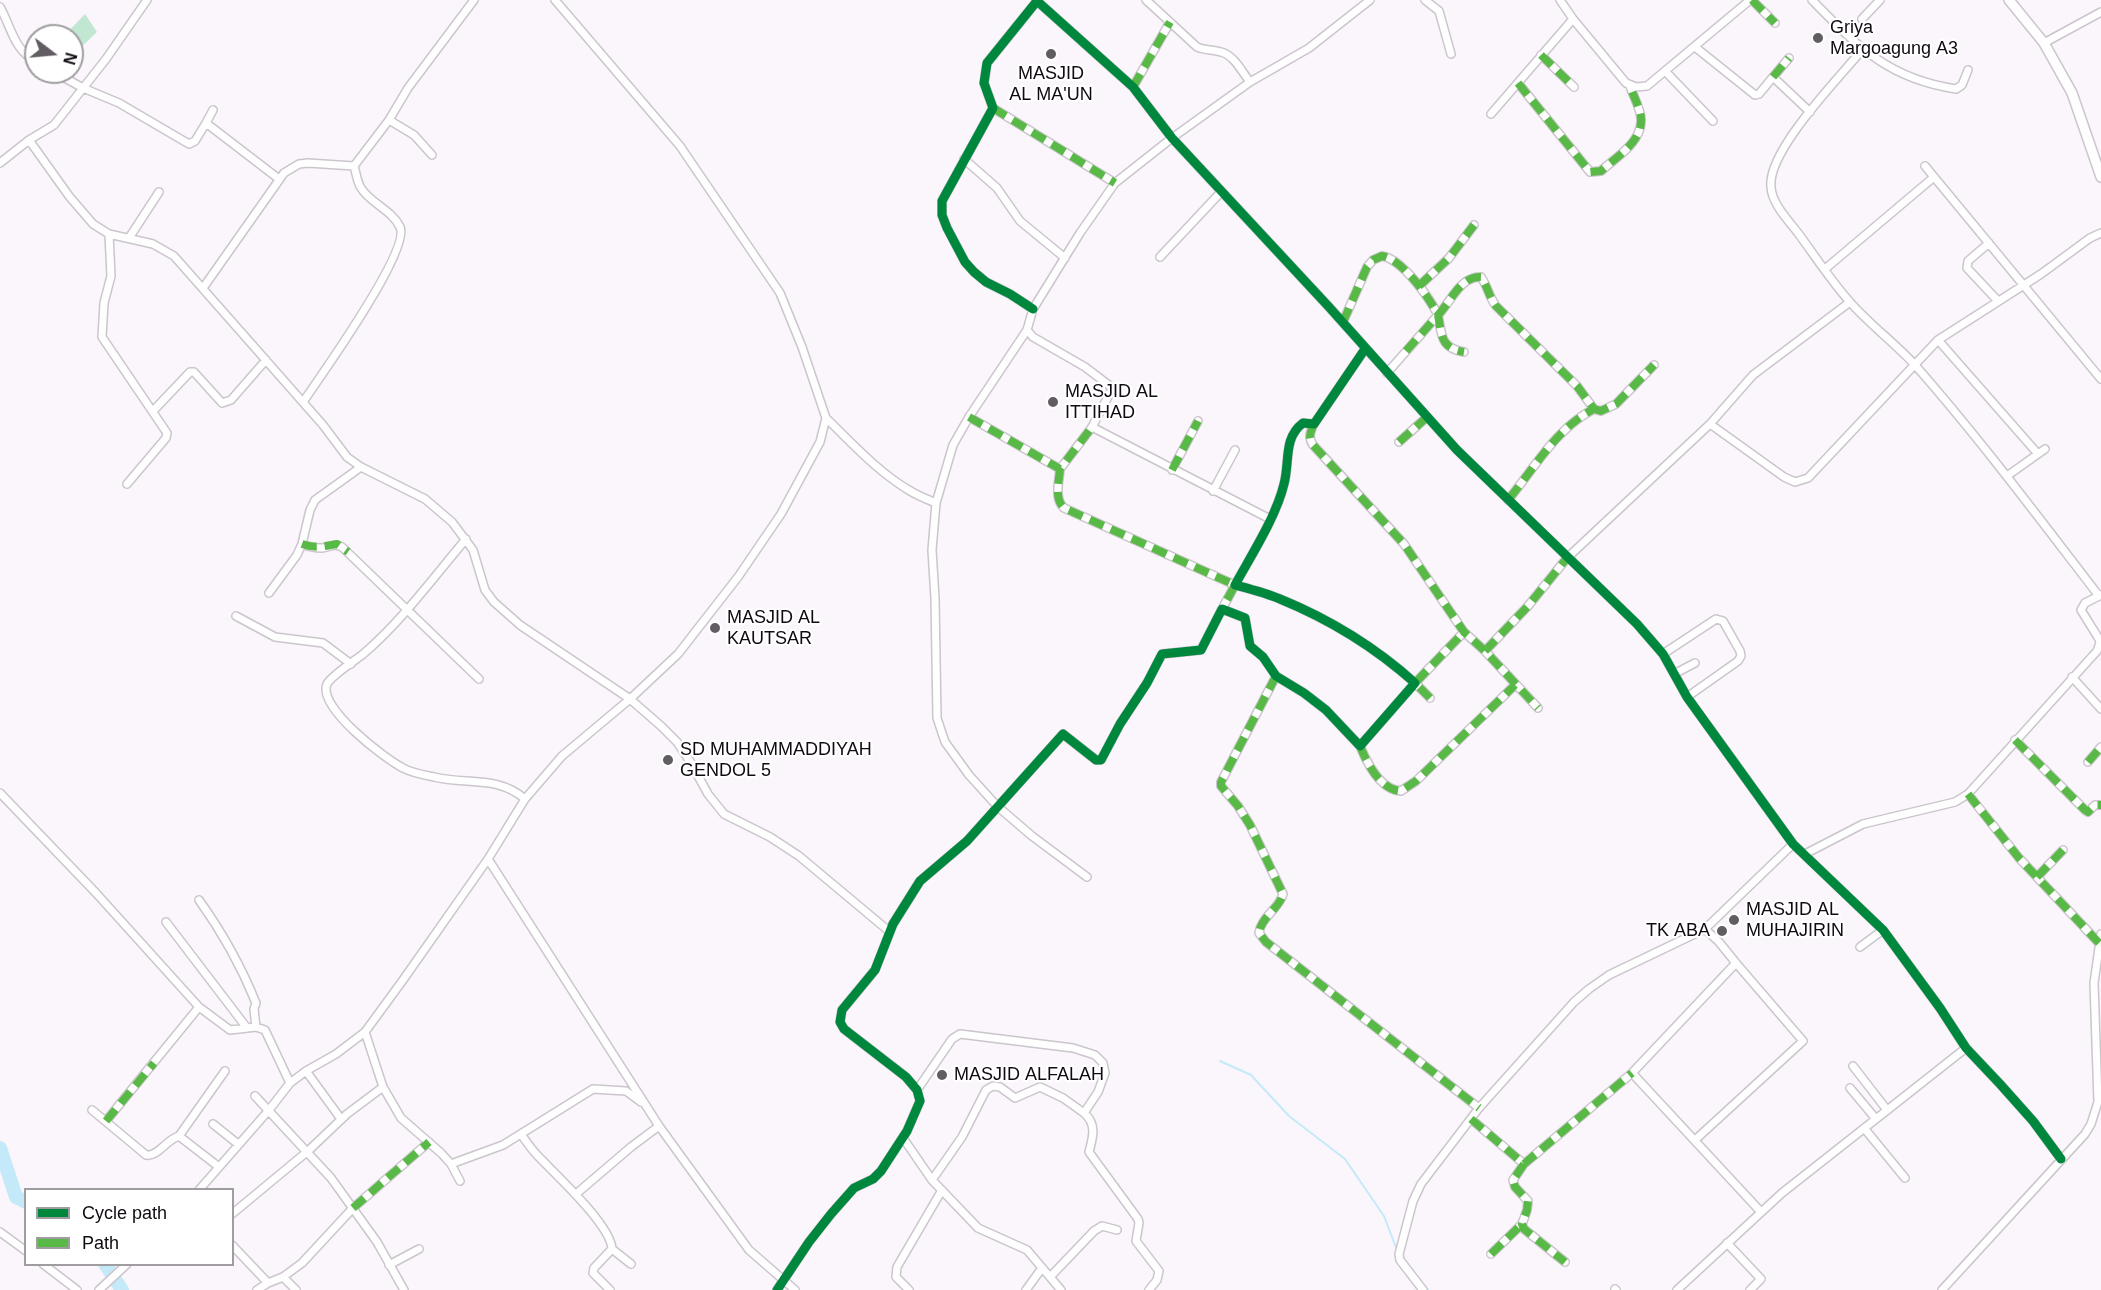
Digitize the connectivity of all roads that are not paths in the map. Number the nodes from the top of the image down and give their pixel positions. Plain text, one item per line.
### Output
1 (147, 0) edge
2 (474, 0) edge
3 (555, 0) edge
4 (1146, 0) edge
5 (1370, 0) edge
6 (1425, 0) edge
7 (1560, 0) edge
8 (1751, 0) edge
9 (1812, 0) edge
10 (1880, 0) edge
11 (2009, 0) edge
12 (1038, 1) edge
13 (0, 7) edge
14 (2101, 12) edge
15 (1573, 19) junction
16 (1862, 19) dead end
17 (1170, 22) junction
18 (1775, 23) dead end
19 (2044, 43) junction
20 (1695, 46) junction
21 (1862, 50) junction
22 (24, 52) edge
23 (1451, 54) dead end
24 (1541, 55) junction
25 (1789, 58) dead end
26 (1968, 70) dead end
27 (1665, 71) junction
28 (1773, 77) junction
29 (1250, 82) junction
30 (1518, 83) junction
31 (76, 84) edge
32 (1630, 86) junction
33 (1133, 87) junction
34 (1574, 87) dead end
35 (83, 88) junction
36 (993, 108) junction
37 (213, 110) dead end
38 (1810, 112) junction
39 (1491, 114) dead end
40 (389, 120) junction
41 (1713, 121) dead end
42 (206, 123) junction
43 (1172, 138) junction
44 (29, 140) junction
45 (432, 155) dead end
46 (964, 159) junction
47 (0, 163) edge
48 (354, 166) junction
49 (1925, 166) dead end
50 (1934, 177) junction
51 (2101, 177) edge
52 (279, 179) junction
53 (1115, 183) junction
54 (159, 192) dead end
55 (1221, 192) junction
56 (1474, 225) dead end
57 (2101, 233) edge
58 (108, 234) junction
59 (129, 238) junction
60 (1989, 243) junction
61 (1160, 257) dead end
62 (1065, 258) junction
63 (1825, 268) junction
64 (2024, 284) junction
65 (1419, 286) junction
66 (203, 288) junction
67 (1998, 300) junction
68 (1850, 302) junction
69 (1033, 309) junction
70 (1438, 315) junction
71 (1343, 322) junction
72 (1027, 330) junction
73 (1938, 340) junction
74 (1365, 348) junction
75 (1464, 352) dead end
76 (266, 360) junction
77 (1654, 364) dead end
78 (1914, 364) junction
79 (1387, 373) junction
80 (2101, 379) edge
81 (303, 402) junction
82 (1594, 409) junction
83 (153, 411) junction
84 (969, 417) junction
85 (1427, 417) junction
86 (826, 418) junction
87 (1198, 420) dead end
88 (1314, 424) junction
89 (1710, 424) junction
90 (1092, 427) junction
91 (1399, 442) dead end
92 (2044, 449) dead end
93 (1235, 450) dead end
94 (2038, 454) junction
95 (361, 467) junction
96 (1060, 469) junction
97 (1172, 470) junction
98 (2007, 476) junction
99 (127, 484) dead end
100 (1214, 491) junction
101 (1508, 500) junction
102 (936, 504) junction
103 (1270, 519) junction
104 (466, 539) junction
105 (302, 544) junction
106 (1567, 558) junction
107 (1235, 585) junction
108 (269, 593) dead end
109 (2100, 595) edge
110 (407, 608) junction
111 (1222, 609) junction
112 (236, 616) dead end
113 (1464, 632) junction
114 (1485, 651) junction
115 (1663, 654) junction
116 (1695, 663) dead end
117 (351, 664) junction
118 (1674, 674) junction
119 (1276, 676) junction
120 (2072, 677) junction
121 (479, 679) dead end
122 (1415, 683) junction
123 (1515, 685) junction
124 (1687, 697) junction
125 (1430, 698) dead end
126 (630, 699) junction
127 (1538, 708) dead end
128 (2101, 709) edge
129 (2015, 740) junction
130 (1360, 746) junction
131 (2101, 747) edge
132 (2088, 762) dead end
133 (0, 793) edge
134 (1968, 794) junction
135 (525, 799) junction
136 (2101, 805) edge
137 (997, 806) junction
138 (1793, 844) junction
139 (2063, 850) dead end
140 (1805, 854) junction
141 (488, 859) junction
142 (1087, 877) dead end
143 (2037, 877) junction
144 (199, 900) dead end
145 (166, 921) dead end
146 (1705, 928) junction
147 (1883, 930) junction
148 (890, 932) junction
149 (2101, 934) edge
150 (2099, 943) junction
151 (1860, 947) dead end
152 (1736, 963) junction
153 (199, 1007) junction
154 (256, 1027) junction
155 (247, 1028) junction
156 (365, 1032) junction
157 (1965, 1048) junction
158 (1853, 1066) dead end
159 (225, 1071) dead end
160 (306, 1071) junction
161 (1632, 1073) junction
162 (290, 1083) junction
163 (383, 1087) junction
164 (1850, 1088) dead end
165 (917, 1090) junction
166 (255, 1096) dead end
167 (645, 1105) junction
168 (1479, 1108) junction
169 (92, 1110) dead end
170 (269, 1110) junction
171 (1887, 1110) junction
172 (1084, 1113) junction
173 (341, 1119) junction
174 (1471, 1119) junction
175 (1876, 1119) junction
176 (106, 1121) junction
177 (213, 1124) dead end
178 (659, 1126) junction
179 (1864, 1128) junction
180 (521, 1134) junction
181 (179, 1136) junction
182 (903, 1138) junction
183 (1695, 1140) junction
184 (429, 1142) junction
185 (238, 1144) junction
186 (308, 1151) junction
187 (2061, 1159) junction
188 (451, 1164) junction
189 (1524, 1164) junction
190 (219, 1167) junction
191 (1905, 1178) dead end
192 (932, 1180) junction
193 (460, 1181) dead end
194 (201, 1188) edge
195 (942, 1190) junction
196 (576, 1194) junction
197 (353, 1208) junction
198 (234, 1212) edge
199 (1761, 1212) junction
200 (1522, 1224) junction
201 (1117, 1230) dead end
202 (0, 1232) edge
203 (1727, 1243) junction
204 (234, 1247) edge
205 (419, 1249) dead end
206 (612, 1249) junction
207 (24, 1250) edge
208 (1491, 1254) dead end
209 (1565, 1262) dead end
210 (632, 1264) dead end
211 (389, 1265) junction
212 (46, 1266) edge
213 (125, 1266) edge
214 (1042, 1268) junction
215 (283, 1277) junction
216 (1050, 1277) junction
217 (785, 1280) junction
218 (268, 1283) junction
219 (77, 1290) edge
220 (99, 1290) edge
221 (257, 1290) edge
222 (296, 1290) edge
223 (404, 1290) edge
224 (610, 1290) edge
225 (777, 1290) edge
226 (795, 1290) edge
227 (909, 1290) edge
228 (1026, 1290) edge
229 (1061, 1290) edge
230 (1149, 1290) edge
231 (1423, 1290) edge
232 (1677, 1290) edge
233 (1750, 1290) edge
234 (1942, 1290) edge

1 - 35 street
2 - 40 street
3 - 86 street
4 - 17 street
5 - 29 street
6 - 23 street
7 - 15 street
8 - 18 street
8 - 20 street
9 - 21 street
10 - 16 street
11 - 19 street
12 - 33 street
12 - 36 street
13 - 22 street
14 - 19 street
15 - 24 street
15 - 32 street
17 - 29 street
17 - 33 street
19 - 51 street
20 - 27 street
20 - 28 street
21 - 26 street
21 - 38 street
24 - 30 street
24 - 34 street
25 - 28 street
27 - 32 street
27 - 41 street
28 - 38 street
29 - 43 street
30 - 32 street
30 - 39 street
31 - 35 street
33 - 43 street
35 - 42 street
35 - 44 street
36 - 46 street
36 - 53 street
37 - 42 street
38 - 63 street
40 - 45 street
40 - 48 street
42 - 52 street
43 - 53 street
43 - 55 street
44 - 47 street
44 - 58 street
46 - 62 street
46 - 69 street
48 - 52 street
48 - 81 street
49 - 50 street
50 - 60 street
50 - 63 street
52 - 66 street
53 - 62 street
54 - 59 street
55 - 61 street
55 - 71 street
56 - 65 street
57 - 64 street
58 - 59 street
58 - 83 street
59 - 66 street
60 - 64 street
60 - 67 street
62 - 69 street
63 - 68 street
64 - 67 street
64 - 80 street
65 - 70 street
65 - 71 street
66 - 76 street
67 - 73 street
68 - 78 street
68 - 89 street
69 - 72 street
70 - 75 street
70 - 79 street
70 - 82 street
71 - 74 street
72 - 84 street
72 - 90 street
73 - 78 street
73 - 94 street
74 - 79 street
74 - 88 street
76 - 81 street
76 - 83 street
77 - 82 street
78 - 89 street
78 - 98 street
79 - 85 street
81 - 95 street
82 - 101 street
83 - 99 street
84 - 96 street
84 - 102 street
85 - 91 street
85 - 101 street
86 - 102 street
86 - 126 street
87 - 97 street
88 - 103 street
88 - 113 street
89 - 106 street
90 - 96 street
90 - 97 street
92 - 94 street
93 - 100 street
94 - 98 street
95 - 104 street
95 - 105 street
96 - 107 street
97 - 100 street
98 - 109 street
100 - 103 street
101 - 106 street
102 - 137 street
103 - 107 street
104 - 110 street
104 - 126 street
105 - 108 street
105 - 110 street
106 - 114 street
106 - 115 street
107 - 111 street
107 - 122 street
109 - 120 street
110 - 117 street
110 - 121 street
111 - 119 street
111 - 137 street
112 - 117 street
113 - 114 street
113 - 122 street
114 - 123 street
115 - 118 street
115 - 124 street
116 - 118 street
117 - 135 street
118 - 124 street
119 - 130 street
119 - 168 street
120 - 128 street
120 - 129 street
122 - 125 street
122 - 130 street
123 - 127 street
123 - 130 street
124 - 138 street
126 - 135 street
126 - 148 street
129 - 134 street
129 - 136 street
131 - 132 street
133 - 153 street
134 - 140 street
134 - 143 street
135 - 141 street
137 - 142 street
137 - 148 street
138 - 140 street
138 - 146 street
139 - 143 street
140 - 147 street
141 - 156 street
141 - 167 street
143 - 150 street
144 - 154 street
145 - 155 street
146 - 152 street
146 - 168 street
147 - 151 street
147 - 157 street
148 - 165 street
149 - 150 street
150 - 187 street
152 - 161 street
152 - 183 street
153 - 155 street
153 - 176 street
154 - 155 street
154 - 162 street
156 - 160 street
156 - 163 street
157 - 171 street
157 - 187 street
158 - 171 street
159 - 181 street
160 - 162 street
160 - 173 street
161 - 183 street
161 - 189 street
162 - 170 street
163 - 173 street
163 - 184 street
164 - 175 street
165 - 172 street
165 - 182 street
166 - 170 street
167 - 178 street
167 - 180 street
168 - 174 street
169 - 176 street
170 - 185 street
170 - 186 street
171 - 175 street
172 - 192 street
172 - 230 street
173 - 186 street
174 - 189 street
174 - 231 street
175 - 179 street
176 - 181 street
177 - 185 street
178 - 196 street
178 - 217 street
179 - 191 street
179 - 199 street
180 - 188 street
180 - 196 street
181 - 190 street
182 - 192 street
182 - 217 street
183 - 199 street
184 - 188 street
184 - 197 street
185 - 190 street
186 - 197 street
186 - 198 street
187 - 234 street
188 - 193 street
189 - 200 street
190 - 194 street
192 - 195 street
195 - 214 street
195 - 227 street
196 - 206 street
197 - 211 street
197 - 215 street
199 - 203 street
200 - 208 street
200 - 209 street
201 - 216 street
202 - 207 street
203 - 232 street
203 - 233 street
204 - 218 street
205 - 211 street
206 - 210 street
206 - 224 street
211 - 223 street
212 - 219 street
213 - 220 street
214 - 216 street
214 - 228 street
215 - 218 street
215 - 222 street
216 - 229 street
217 - 225 street
217 - 226 street
218 - 221 street

